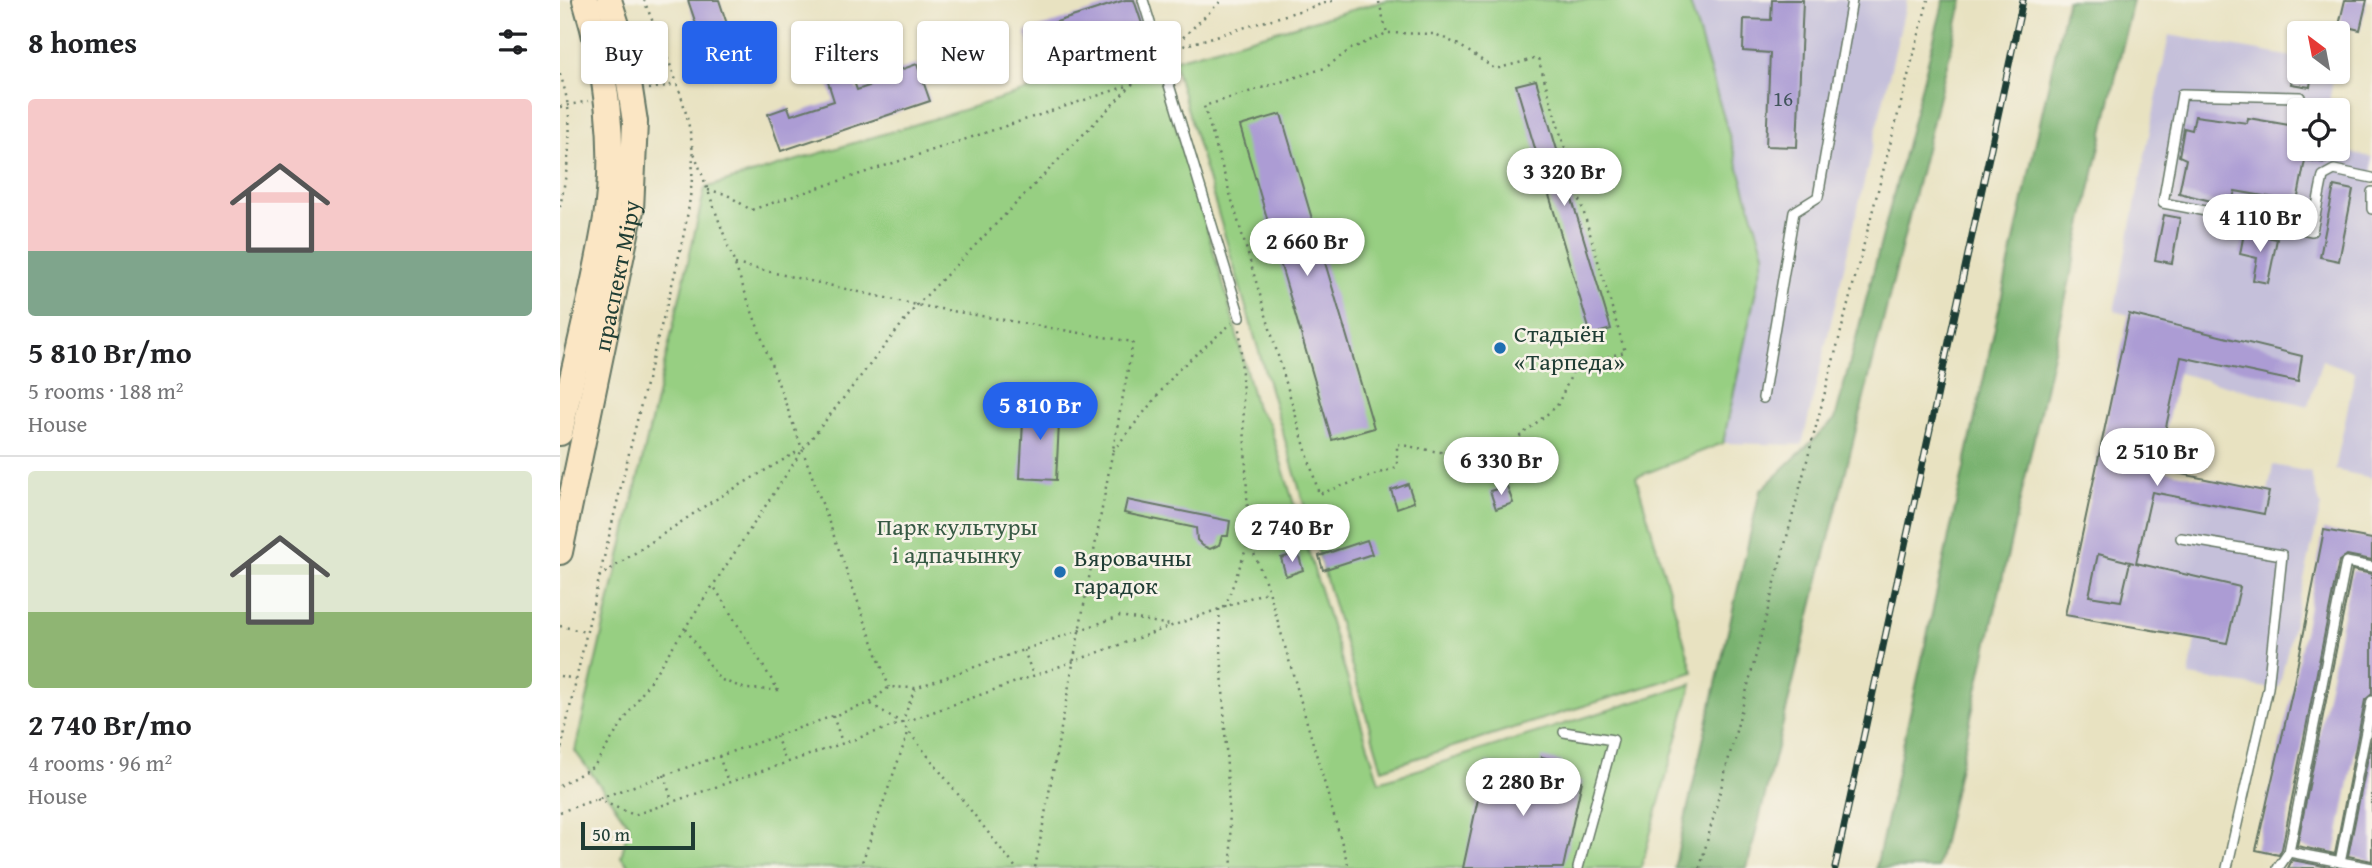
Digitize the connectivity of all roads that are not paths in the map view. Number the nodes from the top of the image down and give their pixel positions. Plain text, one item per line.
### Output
1 (584, 0) edge
2 (610, 0) edge
3 (1143, 0) edge
4 (1852, 0) edge
5 (2300, 97) dead end
6 (2372, 178) edge
7 (2372, 191) edge
8 (2372, 209) edge
9 (1240, 317) road end
10 (1763, 398) dead end
11 (560, 433) edge
12 (2181, 538) dead end
13 (560, 552) edge
14 (2372, 567) edge
15 (2372, 701) edge
16 (1564, 733) dead end
17 (2289, 852) junction
18 (2340, 862) junction
19 (1578, 868) edge
20 (2227, 868) edge
21 (2278, 868) edge
22 (2372, 868) edge

1 - 11 main road, праспект Міру
2 - 13 main road, праспект Міру
3 - 9 lane
4 - 10 lane
5 - 6 lane
7 - 8 lane
12 - 20 lane
14 - 17 lane
15 - 18 lane
16 - 19 lane
17 - 18 lane
17 - 21 lane
18 - 22 lane

